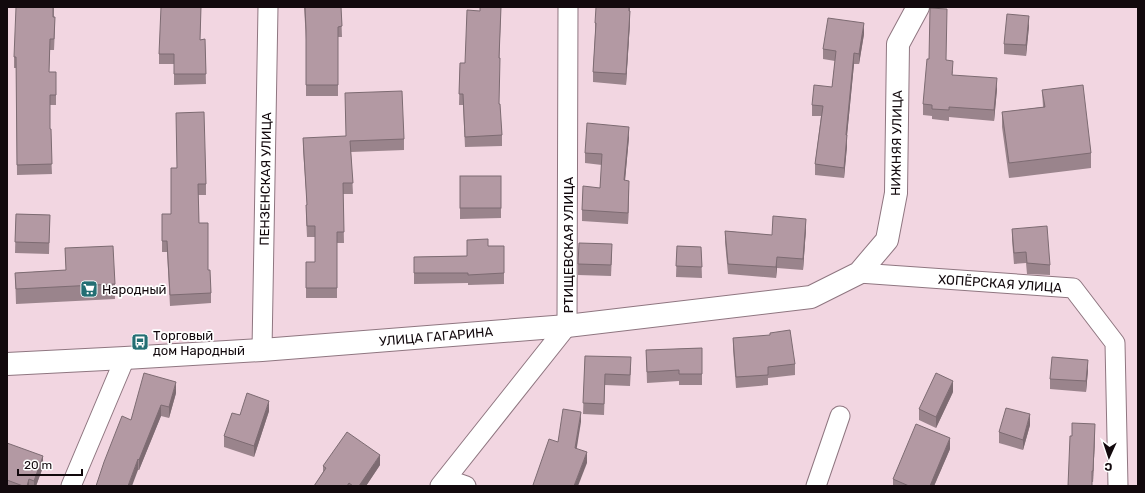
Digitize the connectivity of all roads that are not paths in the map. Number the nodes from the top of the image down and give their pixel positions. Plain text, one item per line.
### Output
1 (268, 7) edge
2 (568, 7) edge
3 (918, 7) edge
4 (859, 273) junction
5 (567, 326) junction
6 (262, 350) junction
7 (126, 358) junction
8 (7, 364) edge
9 (840, 416) dead end
10 (443, 482) edge
11 (71, 486) edge
12 (466, 486) edge
13 (816, 486) edge
14 (1118, 486) edge

1 - 6 street, ПЕНЗЕНСКАЯ УЛИЦА
2 - 5 street, РТИЩЕВСКАЯ УЛИЦА
3 - 4 street, НИЖНЯЯ УЛИЦА
4 - 5 street, УЛИЦА ГАГАРИНА
4 - 14 street, ХОПЁРСКАЯ УЛИЦА
5 - 6 street, УЛИЦА ГАГАРИНА
5 - 10 street, РТИЩЕВСКАЯ УЛИЦА
6 - 7 street, УЛИЦА ГАГАРИНА
7 - 8 street, УЛИЦА ГАГАРИНА
7 - 11 street
9 - 13 street
10 - 12 street

